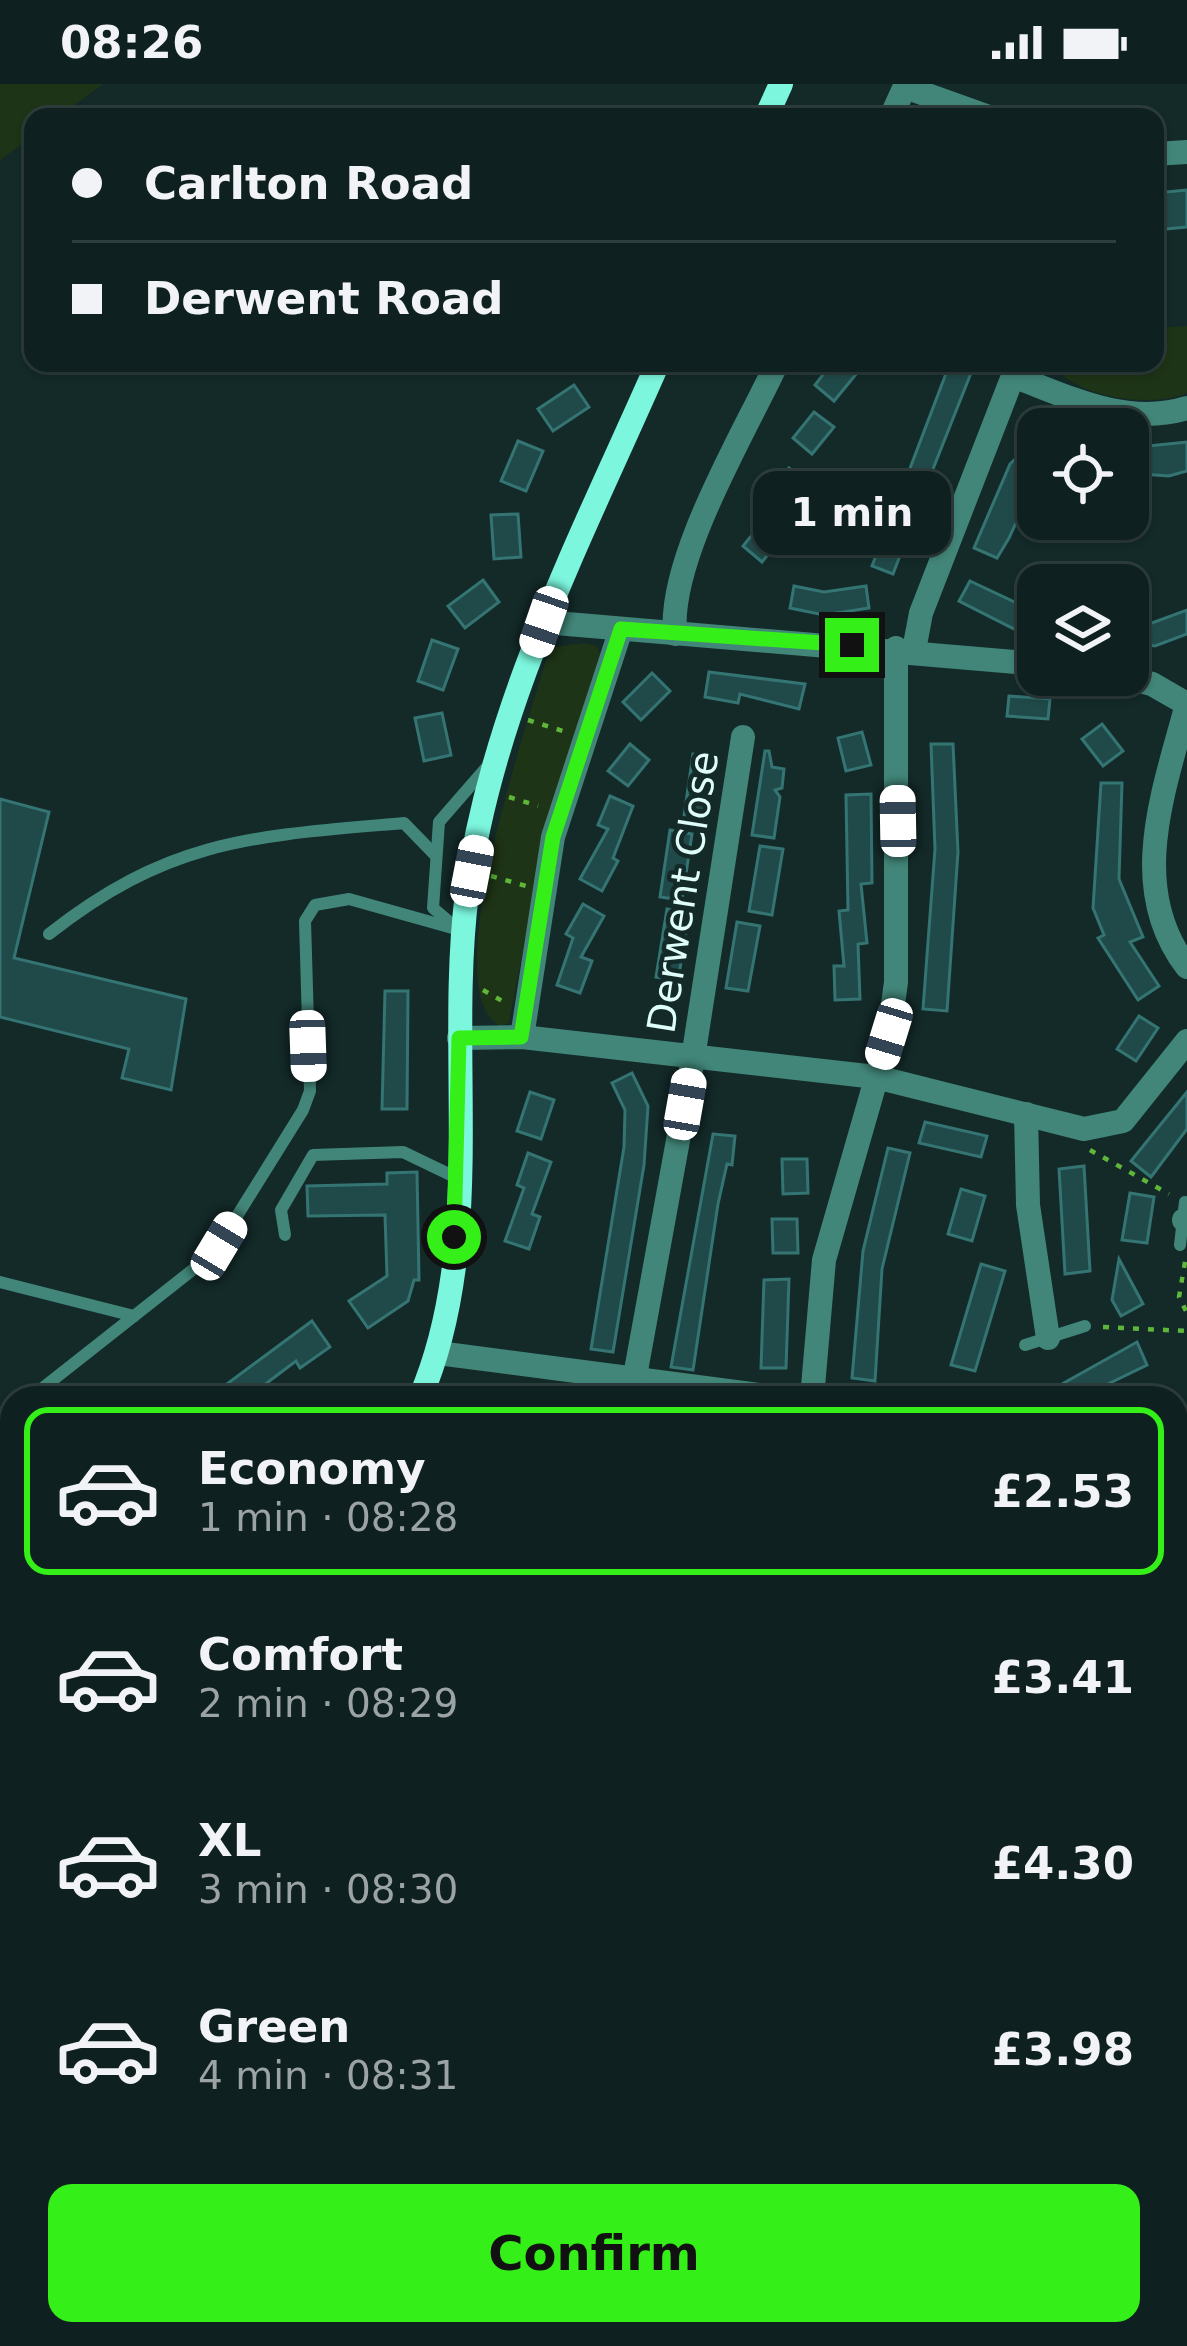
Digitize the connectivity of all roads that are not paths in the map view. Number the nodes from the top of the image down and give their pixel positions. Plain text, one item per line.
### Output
1 (905, 86) edge
2 (965, 108) edge
3 (654, 372) edge
4 (773, 372) edge
5 (1014, 372) edge
6 (1021, 372) edge
7 (1187, 408) edge
8 (544, 622) junction
9 (621, 629) junction
10 (674, 634) junction
11 (905, 649) junction
12 (1017, 662) edge
13 (1149, 683) edge
14 (1187, 704) edge
15 (743, 737) dead end
16 (504, 742) junction
17 (436, 856) junction
18 (463, 931) junction
19 (49, 934) dead end
20 (1187, 968) edge
21 (523, 1025) junction
22 (459, 1038) junction
23 (1187, 1041) edge
24 (693, 1058) junction
25 (876, 1077) junction
26 (1026, 1114) junction
27 (457, 1178) junction
28 (285, 1235) dead end
29 (0, 1282) edge
30 (134, 1316) junction
31 (1085, 1326) road end
32 (1036, 1341) joint
33 (438, 1353) junction
34 (45, 1386) edge
35 (425, 1386) edge
36 (604, 1386) edge
37 (635, 1386) edge
38 (813, 1386) edge

1 - 2 street
3 - 8 main road
4 - 10 street
5 - 11 street
6 - 7 street
8 - 9 street
8 - 16 main road
9 - 10 street
9 - 21 street
10 - 11 street
11 - 12 street
11 - 25 street
13 - 14 street
14 - 20 street
15 - 24 street, Derwent Close
16 - 17 lane
16 - 18 main road
17 - 18 lane
17 - 19 lane
18 - 22 main road
18 - 30 lane
21 - 22 street
21 - 24 street
22 - 27 main road
23 - 26 street
24 - 25 street
24 - 37 street, Derwent Close
25 - 26 street
25 - 38 street
26 - 32 street
27 - 28 lane
27 - 33 main road
29 - 30 lane
30 - 34 lane
31 - 32 lane
33 - 35 main road
33 - 36 street

